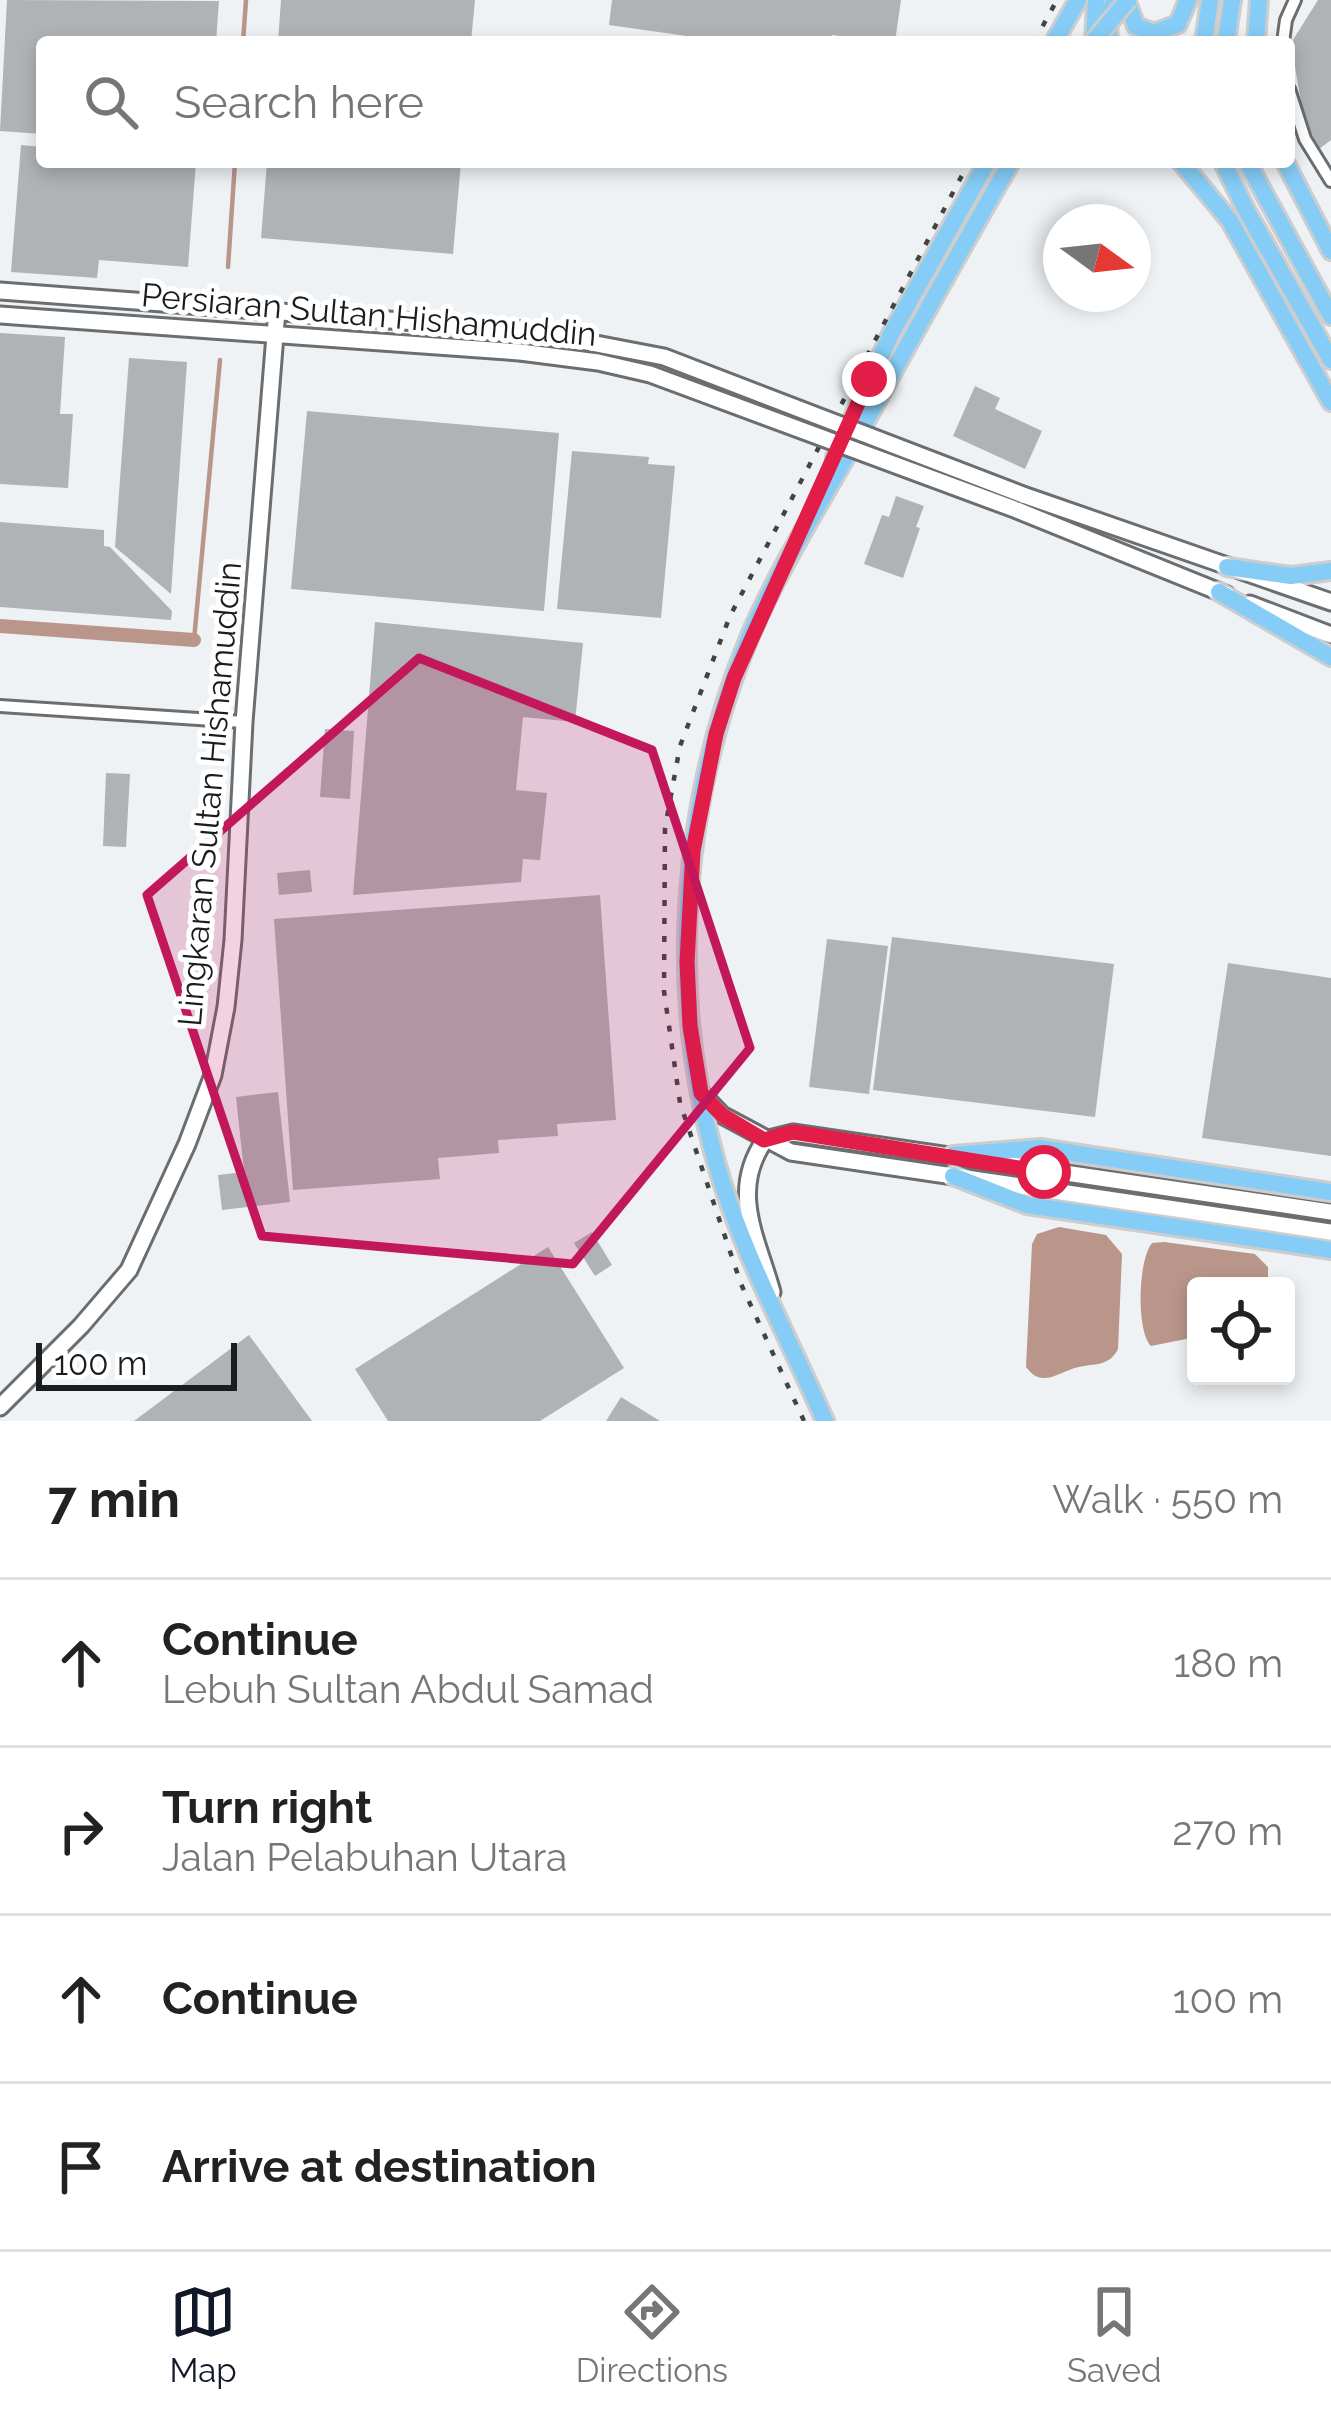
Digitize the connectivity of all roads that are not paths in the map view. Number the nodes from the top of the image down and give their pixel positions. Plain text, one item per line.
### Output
1 (1078, 0) edge
2 (1096, 0) edge
3 (1114, 0) edge
4 (1127, 0) edge
5 (1188, 0) edge
6 (1210, 0) edge
7 (1232, 0) edge
8 (1259, 0) edge
9 (1295, 0) edge
10 (1057, 36) edge
11 (1094, 36) edge
12 (1099, 36) edge
13 (1109, 36) edge
14 (1205, 36) edge
15 (1227, 36) edge
16 (1256, 36) edge
17 (1284, 36) edge
18 (1295, 107) edge
19 (984, 168) edge
20 (1008, 168) edge
21 (1187, 168) edge
22 (1226, 168) edge
23 (1250, 168) edge
24 (1279, 168) edge
25 (1287, 168) edge
26 (1331, 181) edge
27 (1297, 192) junction
28 (1331, 251) edge
29 (0, 291) edge
30 (277, 310) junction
31 (0, 315) edge
32 (1331, 316) edge
33 (274, 334) junction
34 (1331, 360) edge
35 (1331, 402) edge
36 (1020, 502) junction
37 (787, 562) junction
38 (1227, 567) junction
39 (1331, 571) edge
40 (1219, 592) junction
41 (1331, 602) edge
42 (1331, 635) edge
43 (1331, 657) edge
44 (0, 706) edge
45 (244, 722) junction
46 (701, 1093) junction
47 (764, 1140) junction
48 (953, 1156) junction
49 (953, 1176) junction
50 (1331, 1192) edge
51 (1331, 1212) edge
52 (1331, 1232) edge
53 (1331, 1250) edge
54 (778, 1312) junction
55 (0, 1407) edge
56 (825, 1421) edge

1 - 10 main road
2 - 11 main road
3 - 13 main road
4 - 5 main road
4 - 12 main road, bridge
6 - 14 main road
7 - 15 main road
8 - 16 main road
9 - 17 street
18 - 26 street
19 - 37 main road
20 - 37 main road
21 - 35 main road
22 - 34 main road
23 - 32 main road
24 - 27 main road
25 - 27 main road
27 - 28 main road
29 - 30 street, Persiaran Sultan Hishamuddin
30 - 33 street, Lingkaran Sultan Hishamuddin
30 - 36 street, Persiaran Sultan Hishamuddin, bridge
31 - 33 street, Persiaran Sultan Hishamuddin
33 - 36 street, Persiaran Sultan Hishamuddin, bridge
33 - 45 street, Lingkaran Sultan Hishamuddin
36 - 38 street, Persiaran Sultan Hishamuddin
36 - 40 street, Persiaran Sultan Hishamuddin
37 - 46 main road
38 - 39 main road
38 - 41 street, Persiaran Sultan Hishamuddin
40 - 42 street, Persiaran Sultan Hishamuddin
40 - 43 main road
44 - 45 street
45 - 55 street, Lingkaran Sultan Hishamuddin
46 - 47 street
46 - 54 main road
47 - 48 street
47 - 49 street
47 - 54 street
48 - 50 main road
48 - 51 street
49 - 52 street
49 - 53 main road
54 - 56 main road

